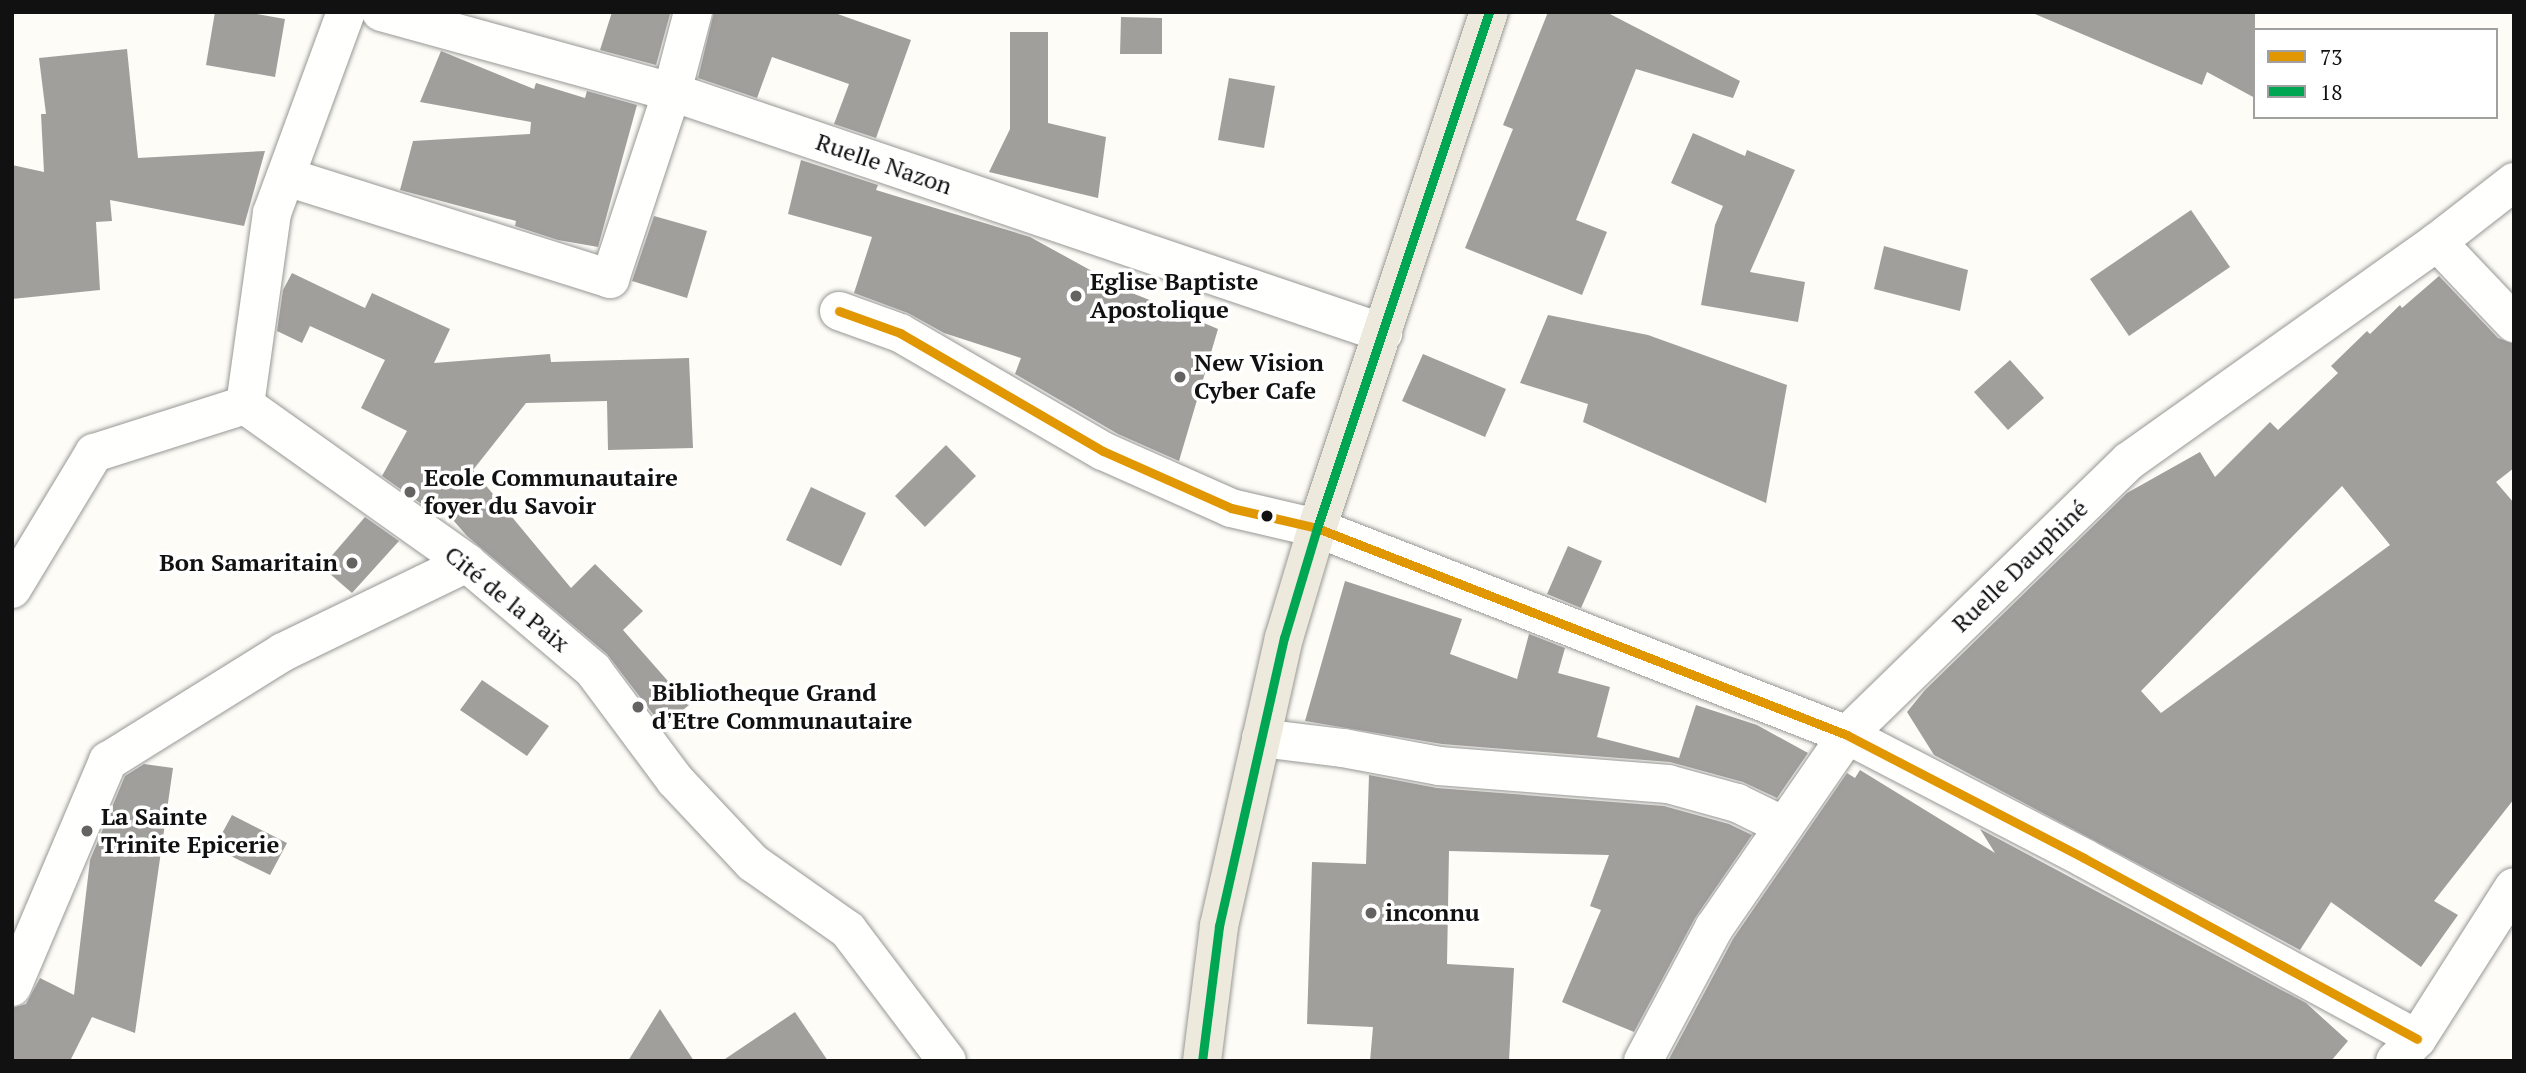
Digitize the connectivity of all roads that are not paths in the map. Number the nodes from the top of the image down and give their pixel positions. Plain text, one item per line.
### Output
1 (346, 12) edge
2 (381, 12) edge
3 (693, 12) edge
4 (1489, 12) edge
5 (672, 92) junction
6 (287, 177) junction
7 (2514, 182) edge
8 (2437, 242) junction
9 (839, 310) dead end
10 (2514, 323) edge
11 (1383, 333) junction
12 (245, 405) junction
13 (1317, 528) junction
14 (467, 563) junction
15 (12, 589) edge
16 (1847, 735) junction
17 (1261, 738) junction
18 (1784, 826) junction
19 (2514, 887) edge
20 (12, 987) edge
21 (2406, 1050) edge
22 (947, 1061) edge
23 (1202, 1061) edge
24 (1643, 1061) edge

1 - 6 street
2 - 5 street, Ruelle Nazon
3 - 5 street
4 - 11 main road
5 - 6 street
5 - 11 street, Ruelle Nazon
6 - 12 street
7 - 8 street, Ruelle Dauphiné
8 - 10 street
8 - 16 street, Ruelle Dauphiné
9 - 13 street
11 - 13 main road
12 - 14 street, Cité de la Paix
12 - 15 street
13 - 16 street
13 - 17 main road
14 - 20 street
14 - 22 street, Cité de la Paix
16 - 18 street, Ruelle Dauphiné
16 - 21 street
17 - 18 street
17 - 23 main road
18 - 24 street, Ruelle Dauphiné
19 - 21 street

